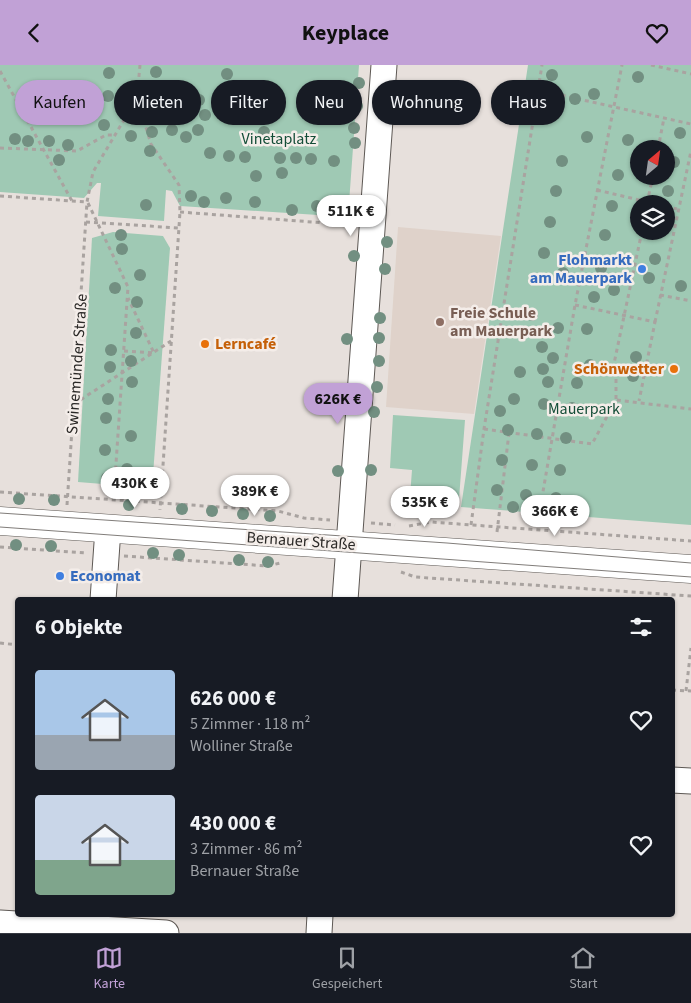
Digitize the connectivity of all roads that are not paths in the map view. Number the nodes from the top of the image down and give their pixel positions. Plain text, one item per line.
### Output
1 (384, 65) edge
2 (0, 521) edge
3 (108, 529) junction
4 (348, 545) junction
5 (691, 569) edge
6 (103, 597) edge
7 (345, 597) edge
8 (675, 780) edge
9 (691, 781) edge
10 (320, 917) edge
11 (0, 923) edge
12 (80, 925) edge
13 (166, 933) edge
14 (319, 933) edge

1 - 4 street
2 - 3 main road, Bernauer Straße
3 - 4 main road, Bernauer Straße
3 - 6 street
4 - 5 main road, Bernauer Straße
4 - 7 street
8 - 9 street
10 - 14 street
11 - 12 street
12 - 13 street

